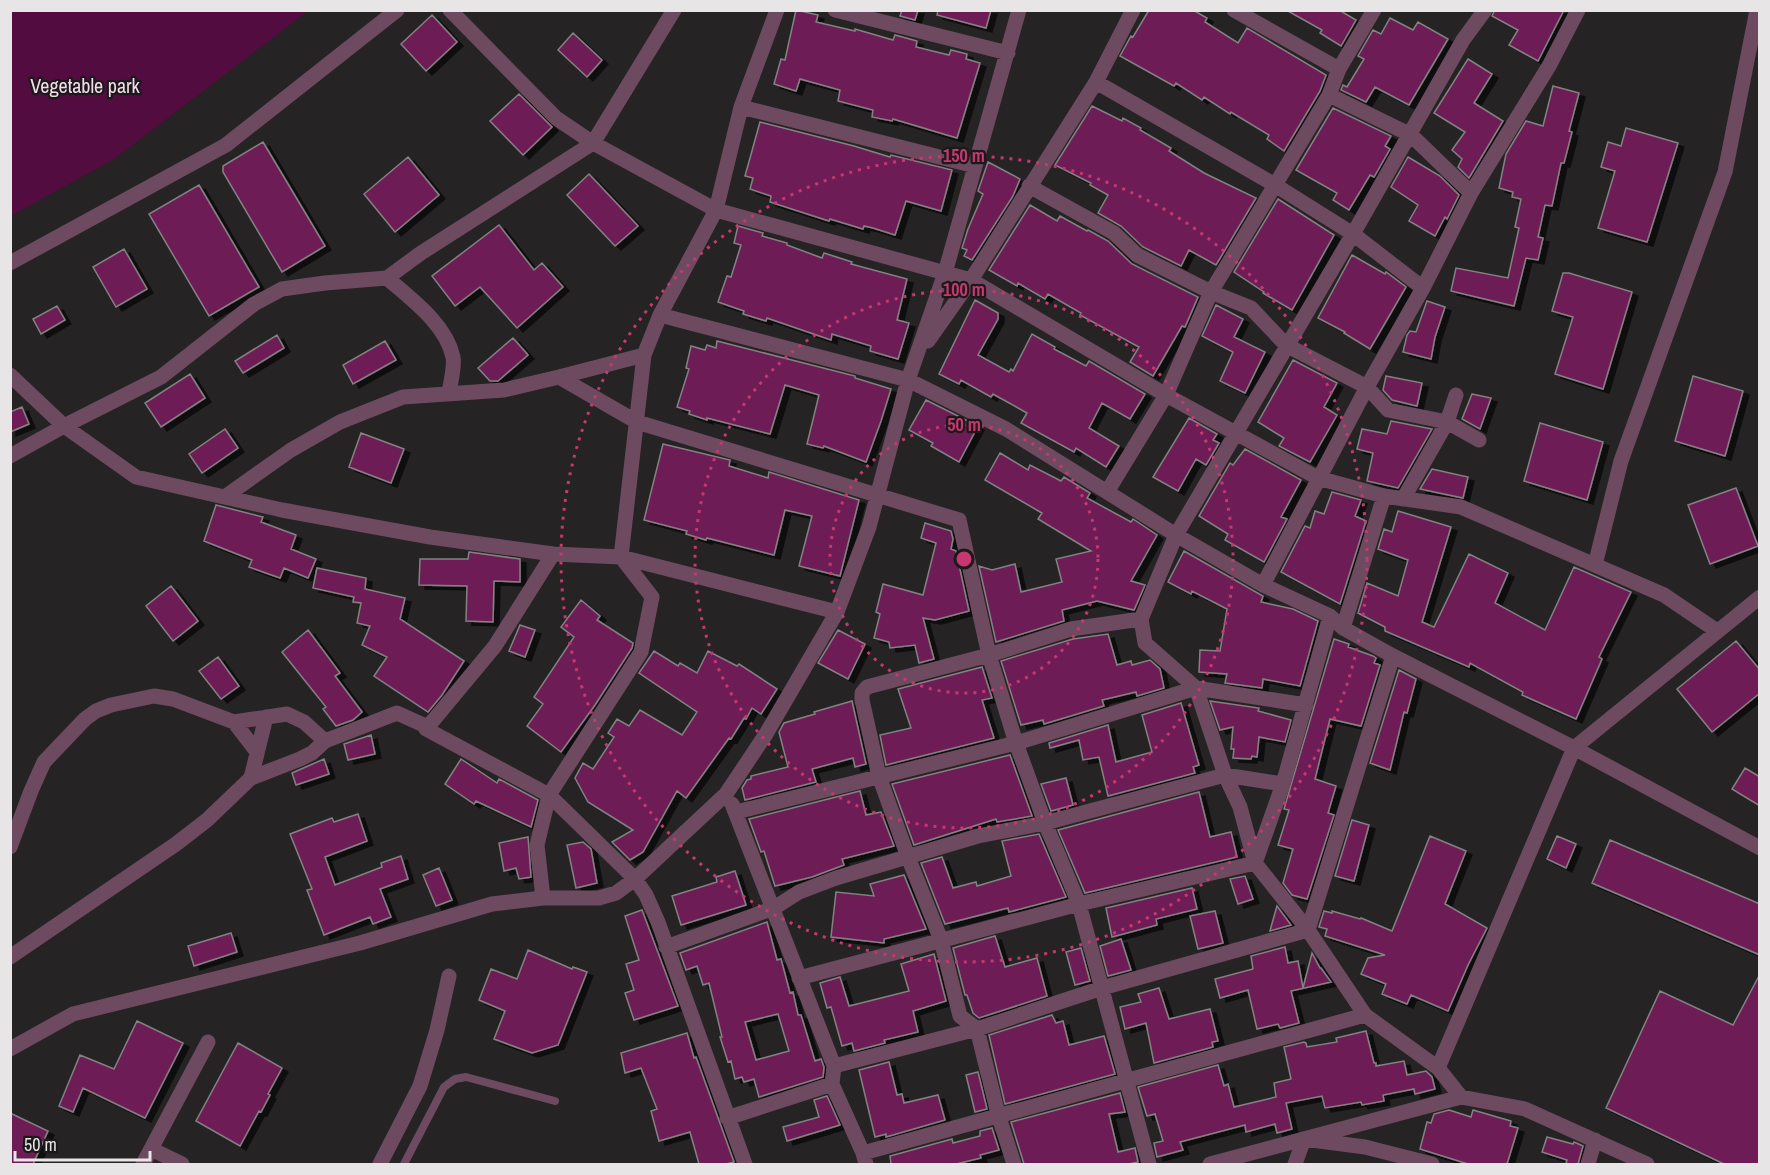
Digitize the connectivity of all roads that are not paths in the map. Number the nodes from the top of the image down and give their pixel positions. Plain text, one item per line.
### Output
1 (397, 10) edge
2 (450, 10) edge
3 (674, 10) edge
4 (777, 10) edge
5 (835, 10) edge
6 (1019, 10) edge
7 (1133, 10) edge
8 (1234, 10) edge
9 (1374, 10) edge
10 (1485, 10) edge
11 (1578, 10) edge
12 (1757, 10) edge
13 (1008, 53) junction
14 (1339, 69) junction
15 (1096, 82) junction
16 (1329, 94) junction
17 (741, 107) junction
18 (1411, 135) junction
19 (593, 143) junction
20 (975, 166) junction
21 (1275, 185) junction
22 (1029, 186) junction
23 (1471, 193) junction
24 (716, 210) junction
25 (1353, 234) junction
26 (10, 263) edge
27 (945, 273) junction
28 (387, 278) junction
29 (971, 280) junction
30 (1423, 288) junction
31 (1211, 292) junction
32 (660, 315) junction
33 (1286, 345) junction
34 (644, 355) junction
35 (918, 356) junction
36 (10, 375) edge
37 (559, 377) junction
38 (908, 380) junction
39 (1367, 387) junction
40 (449, 394) junction
41 (1456, 394) dead end
42 (1166, 395) junction
43 (637, 422) junction
44 (1447, 422) junction
45 (64, 426) junction
46 (1235, 433) junction
47 (1479, 441) dead end
48 (10, 456) edge
49 (1318, 478) junction
50 (1107, 492) junction
51 (878, 494) junction
52 (226, 496) junction
53 (1384, 496) junction
54 (1403, 499) junction
55 (1176, 535) junction
56 (552, 554) junction
57 (621, 557) junction
58 (1595, 565) junction
59 (1263, 585) junction
60 (1760, 597) edge
61 (837, 612) junction
62 (1330, 616) junction
63 (1141, 619) junction
64 (1343, 628) junction
65 (1717, 631) junction
66 (989, 655) junction
67 (1393, 656) junction
68 (1196, 688) junction
69 (1306, 705) junction
70 (266, 717) junction
71 (234, 722) junction
72 (428, 727) junction
73 (325, 741) junction
74 (1016, 743) junction
75 (1574, 748) junction
76 (257, 752) junction
77 (1225, 775) junction
78 (879, 776) junction
79 (251, 778) junction
80 (1284, 783) junction
81 (726, 794) junction
82 (549, 795) junction
83 (736, 812) junction
84 (1045, 823) junction
85 (10, 847) edge
86 (1760, 848) edge
87 (908, 857) junction
88 (1255, 864) junction
89 (635, 879) junction
90 (543, 897) junction
91 (1079, 904) junction
92 (774, 908) junction
93 (1308, 930) junction
94 (941, 940) junction
95 (666, 947) junction
96 (10, 957) edge
97 (449, 976) dead end
98 (799, 978) junction
99 (1102, 988) junction
100 (1365, 1015) junction
101 (977, 1029) junction
102 (208, 1042) dead end
103 (10, 1049) edge
104 (834, 1066) junction
105 (1438, 1068) junction
106 (1126, 1081) junction
107 (832, 1084) junction
108 (1461, 1096) junction
109 (555, 1101) dead end
110 (999, 1114) junction
111 (727, 1118) junction
112 (1304, 1139) junction
113 (1595, 1140) junction
114 (151, 1149) junction
115 (865, 1159) edge
116 (143, 1164) edge
117 (183, 1164) edge
118 (380, 1164) edge
119 (404, 1164) edge
120 (745, 1164) edge
121 (1014, 1164) edge
122 (1149, 1164) edge
123 (1210, 1164) edge
124 (1295, 1164) edge
125 (1432, 1164) edge
126 (1588, 1164) edge
127 (1647, 1164) edge

1 - 26 street
2 - 19 street
3 - 19 street
4 - 17 street
5 - 13 street
6 - 13 street
7 - 15 street
8 - 14 street
9 - 14 street
10 - 18 street
11 - 23 street
12 - 58 street
13 - 20 street
14 - 16 street
15 - 21 street
15 - 22 street
16 - 18 street
16 - 21 street
17 - 20 street
17 - 24 street
18 - 23 street
18 - 25 street
19 - 24 street
19 - 28 street
20 - 27 street
21 - 25 street
21 - 31 street
22 - 29 street
22 - 31 street
23 - 30 street
24 - 27 street
24 - 32 street
25 - 30 street
25 - 33 street
27 - 29 street
27 - 35 street
28 - 40 street
28 - 45 street
29 - 35 street
29 - 42 street
30 - 39 street
31 - 33 street
31 - 42 street
32 - 34 street
32 - 38 street
33 - 39 street
33 - 46 street
34 - 37 street
34 - 43 street
35 - 38 street
36 - 45 street
37 - 40 street
37 - 43 street
38 - 50 street
38 - 51 street
39 - 44 street
39 - 49 street
40 - 52 street
41 - 44 street
42 - 46 street
42 - 50 street
43 - 51 street
43 - 57 street
44 - 47 street
44 - 54 street
45 - 48 street
45 - 52 street
46 - 49 street
46 - 55 street
49 - 53 street
49 - 59 street
50 - 55 street
51 - 61 street
51 - 66 street
52 - 56 street
53 - 54 street
53 - 64 street
54 - 58 street
55 - 59 street
55 - 63 street
56 - 57 street
56 - 72 street
57 - 61 street
57 - 82 street
58 - 65 street
59 - 62 street
60 - 65 street
61 - 81 street
62 - 64 street
62 - 69 street
63 - 66 street
63 - 68 street
64 - 67 street
65 - 75 street
66 - 74 street
66 - 78 street
67 - 75 street
67 - 93 street
68 - 69 street
68 - 74 street
68 - 77 street
69 - 80 street
70 - 71 street
70 - 73 street
70 - 76 street
71 - 76 street
71 - 85 street
72 - 73 street
72 - 82 street
73 - 79 street
74 - 78 street
74 - 84 street
75 - 86 street
75 - 105 street
76 - 79 street
77 - 80 street
77 - 84 street
77 - 88 street
78 - 83 street
78 - 87 street
79 - 96 street
80 - 88 street
81 - 83 street
81 - 89 street
82 - 89 street
82 - 90 street
83 - 92 street
84 - 87 street
84 - 91 street
87 - 92 street
87 - 94 street
88 - 91 street
88 - 93 street
89 - 90 street
89 - 95 street
90 - 103 street
91 - 94 street
91 - 99 street
92 - 95 street
92 - 98 street
93 - 99 street
93 - 100 street
94 - 98 street
94 - 101 street
95 - 111 street
97 - 118 street
98 - 104 street
99 - 101 street
99 - 106 street
100 - 105 street
100 - 106 street
101 - 104 street
101 - 110 street
102 - 114 street
104 - 107 street
105 - 108 street
106 - 110 street
106 - 122 street
107 - 111 street
107 - 115 street
108 - 112 street
108 - 113 street
109 - 119 lane
110 - 115 street
110 - 121 street
111 - 120 street
112 - 123 street
112 - 124 street
112 - 125 street
113 - 126 street
113 - 127 street
114 - 116 street
114 - 117 street

